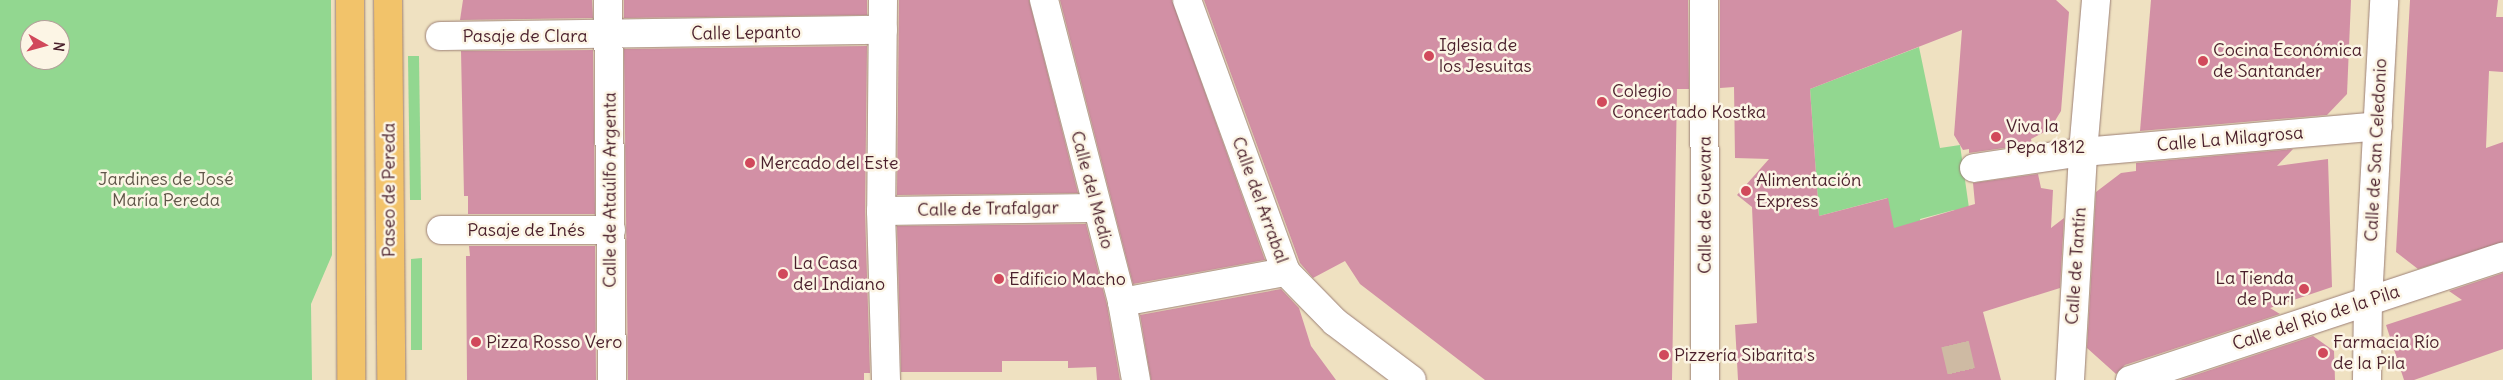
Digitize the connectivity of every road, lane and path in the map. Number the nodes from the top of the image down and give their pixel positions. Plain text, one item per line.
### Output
1 (350, 0) edge
2 (388, 0) edge
3 (608, 0) edge
4 (883, 0) edge
5 (1044, 0) edge
6 (1187, 0) edge
7 (1704, 0) edge
8 (2096, 0) edge
9 (2384, 0) edge
10 (883, 30) junction
11 (440, 36) dead end
12 (609, 36) junction
13 (2378, 126) junction
14 (2083, 152) junction
15 (1974, 168) dead end
16 (1095, 208) junction
17 (881, 211) junction
18 (441, 230) dead end
19 (611, 230) junction
20 (2503, 257) edge
21 (1286, 272) junction
22 (2368, 300) junction
23 (1122, 302) junction
24 (2137, 379) edge
25 (351, 380) edge
26 (390, 380) edge
27 (612, 380) edge
28 (886, 380) edge
29 (1136, 380) edge
30 (1412, 380) edge
31 (1705, 380) edge
32 (2070, 380) edge
33 (2367, 380) edge

1 - 25 main road
2 - 26 main road, Paseo de Pereda
3 - 12 street, Calle de Ataúlfo Argenta
4 - 10 street
5 - 16 street, Calle del Medio
6 - 21 street, Calle del Arrabal
7 - 31 street, Calle de Guevara
8 - 14 street, Calle de Tantín
9 - 13 street, Calle de San Celedonio
10 - 12 street, Calle Lepanto
10 - 17 street
11 - 12 street, Pasaje de Clara
12 - 19 street, Calle de Ataúlfo Argenta
13 - 14 street, Calle La Milagrosa
13 - 22 street, Calle de San Celedonio
14 - 15 street
14 - 32 street, Calle de Tantín
16 - 17 street, Calle de Trafalgar
16 - 23 street, Calle del Medio
17 - 28 street
18 - 19 street, Pasaje de Inés
19 - 27 street, Calle de Ataúlfo Argenta
20 - 22 street, Calle del Río de la Pila
21 - 23 street
21 - 30 street, Calle del Arrabal
22 - 24 street, Calle del Río de la Pila
22 - 33 street, Calle de San Celedonio
23 - 29 street, Calle del Medio

